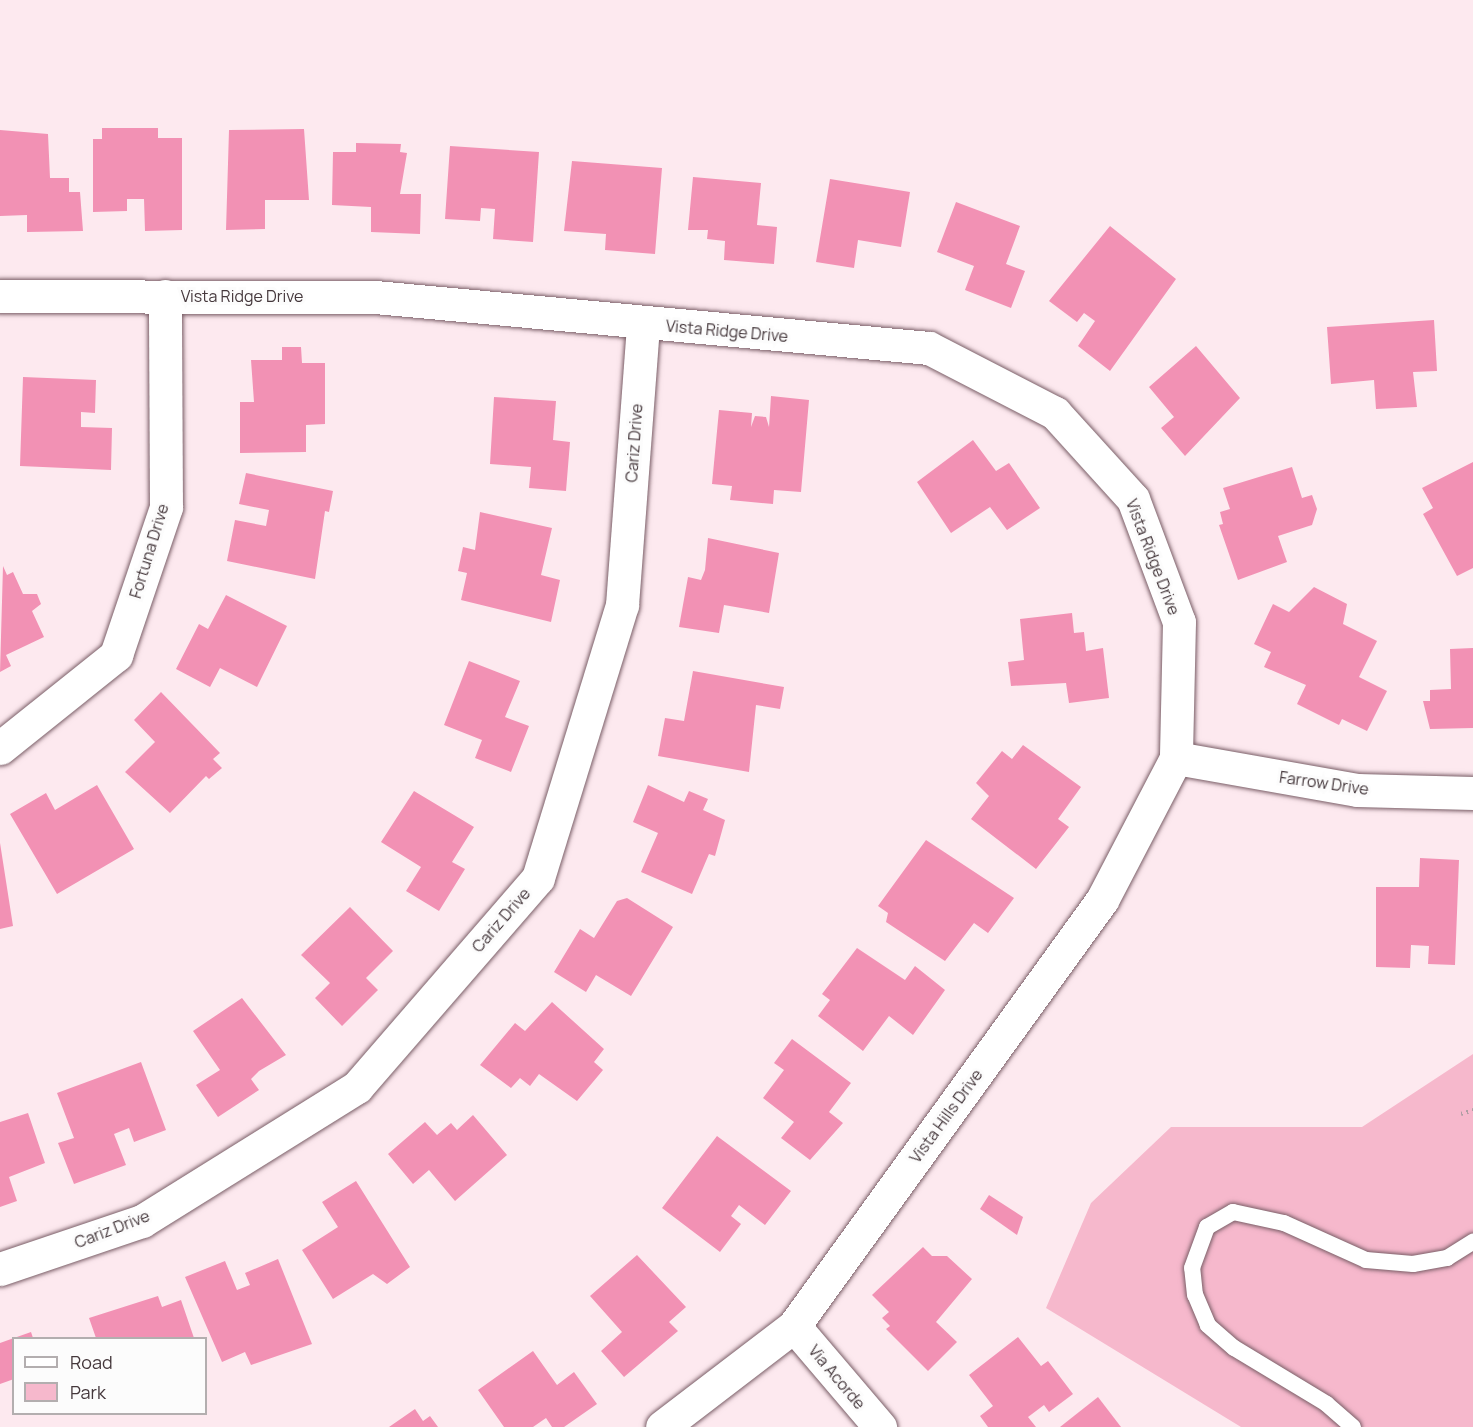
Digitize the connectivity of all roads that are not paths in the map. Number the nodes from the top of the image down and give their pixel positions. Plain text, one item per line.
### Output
1 (0, 296) edge
2 (165, 296) junction
3 (643, 324) junction
4 (0, 748) edge
5 (1176, 758) junction
6 (1473, 793) edge
7 (1473, 1242) edge
8 (0, 1269) edge
9 (794, 1326) junction
10 (662, 1427) edge
11 (880, 1427) edge
12 (1353, 1427) edge

1 - 2 street, Vista Ridge Drive
2 - 3 street, Vista Ridge Drive
2 - 4 street, Fortuna Drive
3 - 5 street, Vista Ridge Drive
3 - 8 street, Cariz Drive
5 - 6 street, Farrow Drive
5 - 9 street, Vista Hills Drive
7 - 12 lane
9 - 10 street, Vista Hills Drive
9 - 11 street, Via Acorde

